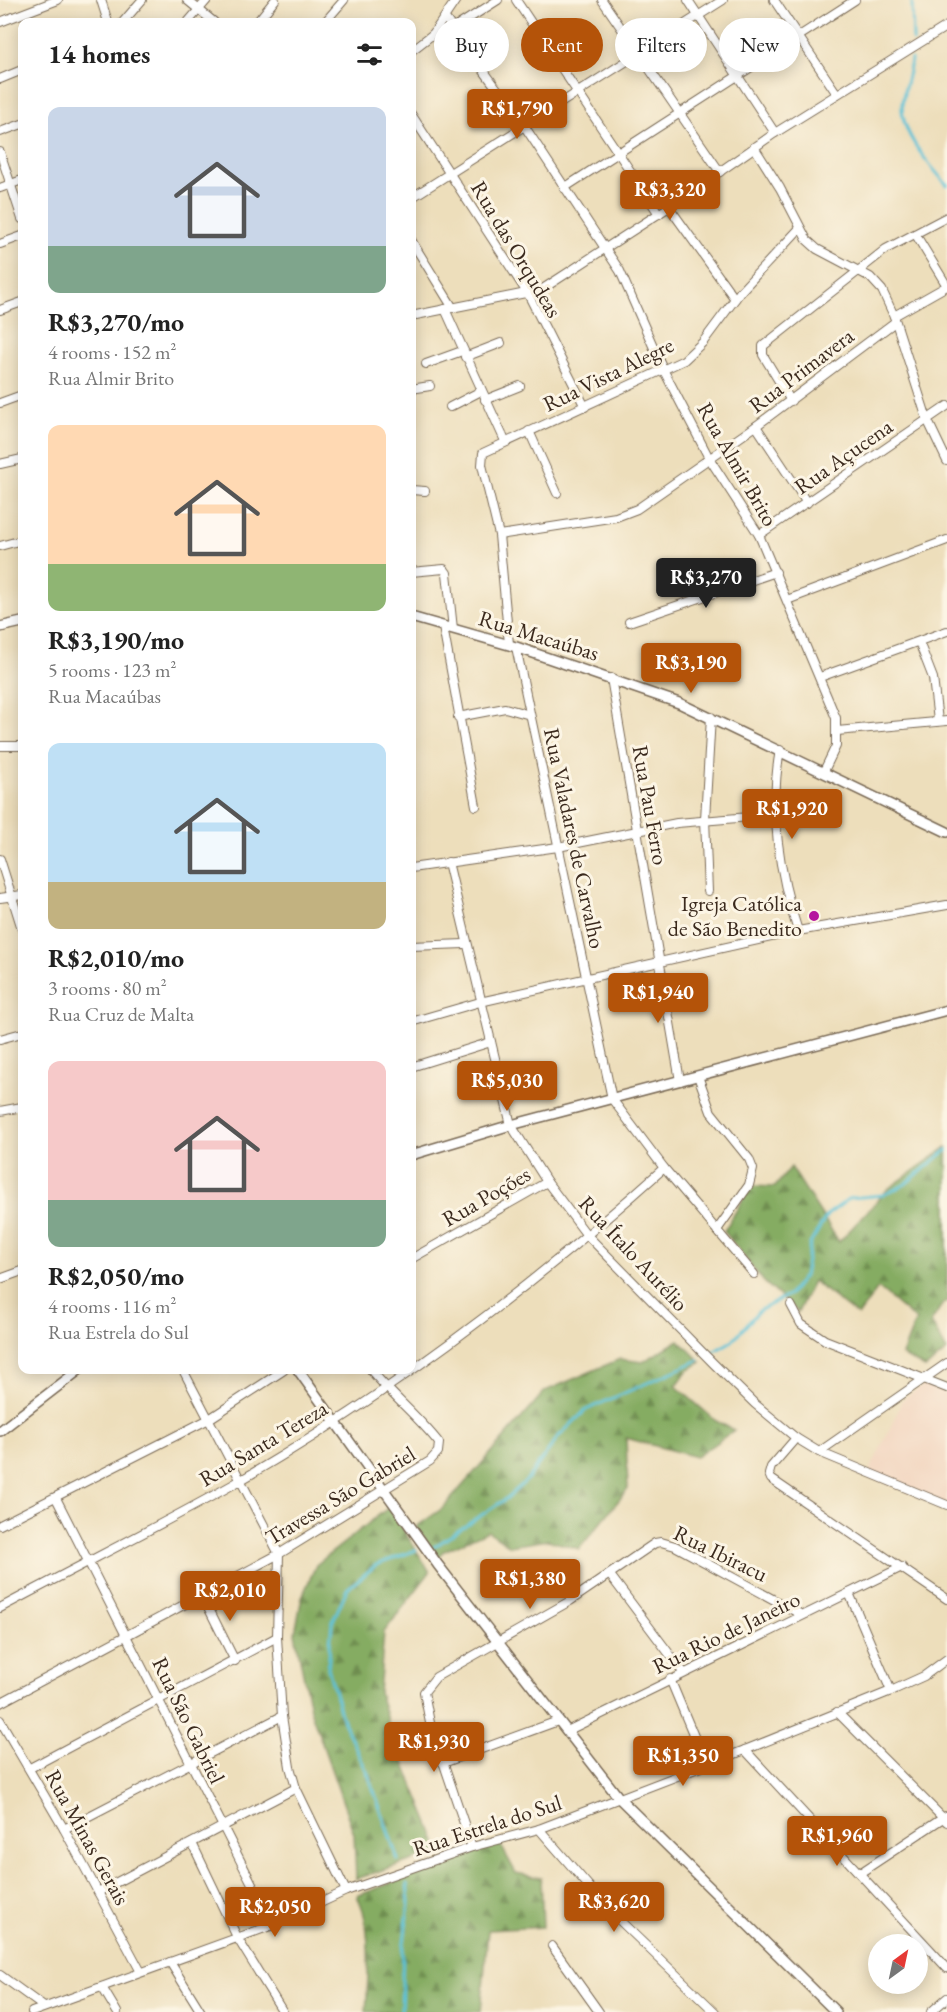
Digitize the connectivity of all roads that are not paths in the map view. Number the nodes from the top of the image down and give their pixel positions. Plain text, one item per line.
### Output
1 (58, 0) edge
2 (101, 0) edge
3 (142, 0) edge
4 (187, 0) edge
5 (207, 0) edge
6 (275, 0) edge
7 (344, 0) edge
8 (456, 0) edge
9 (498, 0) edge
10 (516, 0) edge
11 (602, 0) edge
12 (688, 0) edge
13 (723, 0) edge
14 (774, 0) edge
15 (855, 0) edge
16 (198, 10) junction
17 (699, 16) junction
18 (107, 18) edge
19 (126, 18) edge
20 (191, 18) edge
21 (209, 18) edge
22 (260, 18) edge
23 (328, 18) edge
24 (445, 18) edge
25 (470, 18) edge
26 (696, 18) edge
27 (786, 18) edge
28 (615, 19) edge
29 (0, 22) edge
30 (947, 26) edge
31 (433, 34) edge
32 (800, 35) edge
33 (800, 39) edge
34 (416, 47) edge
35 (615, 71) edge
36 (18, 72) edge
37 (486, 72) edge
38 (652, 72) edge
39 (744, 72) edge
40 (739, 75) junction
41 (0, 79) edge
42 (579, 93) junction
43 (837, 94) junction
44 (680, 114) junction
45 (416, 121) edge
46 (18, 125) edge
47 (525, 127) junction
48 (0, 132) edge
49 (775, 134) junction
50 (754, 147) junction
51 (0, 152) edge
52 (619, 153) junction
53 (720, 171) junction
54 (451, 173) junction
55 (18, 181) edge
56 (11, 184) junction
57 (0, 188) edge
58 (564, 188) junction
59 (416, 195) edge
60 (18, 206) edge
61 (669, 207) junction
62 (659, 214) junction
63 (947, 217) edge
64 (800, 228) junction
65 (916, 235) junction
66 (18, 237) edge
67 (0, 244) edge
68 (605, 248) junction
69 (416, 249) edge
70 (859, 272) junction
71 (947, 285) edge
72 (528, 294) junction
73 (735, 299) junction
74 (18, 303) edge
75 (449, 309) junction
76 (0, 310) edge
77 (416, 315) edge
78 (895, 319) junction
79 (501, 343) dead end
80 (463, 354) junction
81 (426, 364) dead end
82 (664, 371) junction
83 (430, 386) dead end
84 (520, 386) dead end
85 (416, 388) edge
86 (481, 391) junction
87 (18, 396) edge
88 (485, 400) junction
89 (791, 401) junction
90 (0, 403) edge
91 (947, 406) edge
92 (450, 407) dead end
93 (585, 407) junction
94 (927, 419) junction
95 (756, 426) junction
96 (529, 431) junction
97 (505, 441) junction
98 (487, 450) joint
99 (709, 458) junction
100 (18, 460) edge
101 (947, 461) edge
102 (0, 464) edge
103 (416, 490) edge
104 (425, 491) dead end
105 (557, 494) dead end
106 (807, 503) junction
107 (499, 535) junction
108 (759, 535) junction
109 (947, 540) edge
110 (18, 541) edge
111 (0, 546) edge
112 (416, 572) edge
113 (776, 572) junction
114 (787, 600) junction
115 (416, 618) edge
116 (629, 622) dead end
117 (18, 623) edge
118 (0, 627) edge
119 (448, 628) junction
120 (947, 631) edge
121 (919, 642) junction
122 (512, 645) junction
123 (820, 677) junction
124 (611, 678) junction
125 (530, 715) junction
126 (458, 717) junction
127 (711, 717) junction
128 (938, 721) junction
129 (947, 721) edge
130 (837, 731) junction
131 (0, 746) edge
132 (18, 746) edge
133 (780, 750) junction
134 (824, 771) junction
135 (476, 806) dead end
136 (775, 815) junction
137 (705, 819) junction
138 (638, 830) junction
139 (947, 832) edge
140 (558, 847) junction
141 (0, 859) edge
142 (447, 862) junction
143 (416, 867) edge
144 (708, 891) dead end
145 (18, 895) edge
146 (0, 898) edge
147 (947, 905) edge
148 (798, 931) junction
149 (465, 944) junction
150 (416, 946) edge
151 (660, 962) junction
152 (586, 979) junction
153 (480, 1002) junction
154 (947, 1010) edge
155 (416, 1021) edge
156 (18, 1035) edge
157 (0, 1039) edge
158 (491, 1042) junction
159 (416, 1065) edge
160 (698, 1076) junction
161 (680, 1081) junction
162 (612, 1099) junction
163 (18, 1108) edge
164 (0, 1111) edge
165 (511, 1125) junction
166 (416, 1154) edge
167 (664, 1168) junction
168 (547, 1182) junction
169 (717, 1230) junction
170 (586, 1234) junction
171 (416, 1256) edge
172 (18, 1272) edge
173 (754, 1274) dead end
174 (0, 1279) edge
175 (791, 1305) dead end
176 (947, 1363) edge
177 (416, 1368) edge
178 (74, 1374) edge
179 (185, 1374) edge
180 (278, 1374) edge
181 (301, 1374) edge
182 (374, 1374) edge
183 (407, 1374) edge
184 (924, 1379) junction
185 (947, 1388) edge
186 (387, 1389) junction
187 (209, 1419) junction
188 (335, 1422) junction
189 (0, 1431) edge
190 (796, 1438) junction
191 (819, 1452) junction
192 (240, 1480) junction
193 (383, 1489) junction
194 (56, 1498) junction
195 (947, 1505) edge
196 (0, 1525) edge
197 (279, 1554) junction
198 (88, 1561) junction
199 (902, 1567) junction
200 (610, 1575) junction
201 (849, 1593) junction
202 (202, 1595) junction
203 (947, 1599) edge
204 (0, 1608) edge
205 (802, 1615) junction
206 (277, 1636) junction
207 (127, 1637) junction
208 (498, 1644) junction
209 (947, 1659) edge
210 (235, 1661) junction
211 (683, 1672) junction
212 (670, 1679) junction
213 (891, 1691) junction
214 (160, 1701) junction
215 (0, 1703) edge
216 (837, 1712) junction
217 (282, 1716) junction
218 (0, 1720) edge
219 (558, 1721) junction
220 (567, 1731) junction
221 (745, 1750) junction
222 (443, 1762) junction
223 (189, 1764) junction
224 (706, 1764) junction
225 (30, 1767) junction
226 (296, 1788) junction
227 (620, 1798) junction
228 (945, 1818) edge
229 (223, 1827) junction
230 (64, 1829) junction
231 (539, 1829) junction
232 (192, 1842) junction
233 (472, 1847) junction
234 (860, 1874) junction
235 (346, 1891) junction
236 (98, 1892) junction
237 (273, 1925) junction
238 (238, 1939) junction
239 (552, 1946) dead end
240 (170, 1962) junction
241 (947, 1968) edge
242 (141, 1972) junction
243 (0, 1975) edge
244 (102, 1987) junction
245 (947, 1998) edge
246 (45, 2007) junction
247 (33, 2012) edge
248 (117, 2012) edge
249 (201, 2012) edge
250 (283, 2012) edge
251 (599, 2012) edge
252 (715, 2012) edge
253 (836, 2012) edge
254 (931, 2012) edge

1 - 29 street
2 - 18 street
3 - 19 street
4 - 16 street
5 - 16 street
6 - 22 street
7 - 23 street
8 - 24 street
9 - 25 street
10 - 42 street
11 - 28 street
12 - 17 street
13 - 17 street
14 - 27 street
15 - 32 street
16 - 20 street
16 - 21 street
17 - 26 street
17 - 40 street
30 - 43 street
31 - 34 street
33 - 43 street
35 - 42 street
36 - 41 street
37 - 47 street, Rua Almir Brito
38 - 44 street
39 - 40 street
40 - 44 street
40 - 49 street
42 - 47 street
42 - 52 street
43 - 49 street
44 - 52 street
44 - 53 street
45 - 54 street, Rua das Orqudeas
46 - 48 street
47 - 54 street
47 - 58 street, Rua Almir Brito
49 - 50 street
50 - 53 street
50 - 64 street
51 - 56 street
52 - 58 street
52 - 62 street
53 - 61 street
54 - 59 street
54 - 72 street, Rua das Orqudeas
55 - 56 street
56 - 57 street
56 - 60 street
58 - 68 street, Rua Almir Brito
61 - 62 street
61 - 73 street
62 - 68 street
63 - 65 street
64 - 70 street
64 - 73 street, Rua Vista Alegre
65 - 70 street
65 - 71 street
66 - 67 street
68 - 72 street
68 - 82 street, Rua Almir Brito
69 - 75 street
70 - 78 street
70 - 89 street
71 - 78 street, Rua Primavera
72 - 75 street
72 - 93 street, Rua das Orqudeas
73 - 82 street, Rua Vista Alegre
74 - 76 street
75 - 77 street
75 - 80 street
78 - 89 street, Rua Primavera
78 - 94 street
79 - 80 street
80 - 81 street
80 - 86 street
82 - 93 street, Rua Vista Alegre
82 - 99 street, Rua Almir Brito
83 - 85 street
84 - 88 street
86 - 88 street
86 - 92 street
87 - 90 street
88 - 97 street
89 - 95 street, Rua Primavera
91 - 94 street, Rua Açucena
93 - 96 street, Rua Vista Alegre
94 - 101 street
94 - 106 street, Rua Açucena
95 - 99 street, Rua Primavera
95 - 106 street
96 - 97 street, Rua Vista Alegre
96 - 105 street
97 - 98 street, Rua Vista Alegre
98 - 107 street, Rua Valadares de Carvalho
99 - 107 street, Rua Primavera
99 - 108 street, Rua Almir Brito
100 - 102 street
103 - 104 street
106 - 108 street, Rua Açucena
107 - 122 street, Rua Valadares de Carvalho
108 - 113 street, Rua Almir Brito
109 - 114 street
110 - 111 street
112 - 119 street
113 - 114 street, Rua Almir Brito
113 - 116 street
114 - 123 street, Rua Almir Brito
115 - 119 street, Rua Macaúbas
117 - 118 street
119 - 122 street, Rua Macaúbas
119 - 126 street
120 - 121 street
121 - 123 street
121 - 128 street
122 - 124 street, Rua Macaúbas
122 - 125 street, Rua Valadares de Carvalho
123 - 130 street, Rua Almir Brito
124 - 127 street, Rua Macaúbas
124 - 138 street, Rua Pau Ferro
125 - 126 street
125 - 140 street, Rua Valadares de Carvalho
126 - 135 street
127 - 133 street, Rua Macaúbas
127 - 137 street
128 - 129 street
128 - 130 street
130 - 134 street, Rua Almir Brito
131 - 132 street
133 - 134 street, Rua Macaúbas
133 - 136 street
134 - 139 street, Rua Macaúbas
136 - 137 street
136 - 148 street
137 - 138 street
137 - 144 street
138 - 140 street
138 - 151 street, Rua Pau Ferro
140 - 142 street
140 - 152 street, Rua Valadares de Carvalho
141 - 145 street
142 - 143 street
142 - 149 street, Rua Ítalo Aurélio
145 - 146 street
147 - 148 street
148 - 151 street
149 - 150 street
149 - 153 street, Rua Ítalo Aurélio
151 - 152 street
151 - 161 street, Rua Pau Ferro
152 - 153 street
152 - 162 street, Rua Valadares de Carvalho
153 - 155 street
153 - 158 street, Rua Ítalo Aurélio
154 - 160 street
156 - 157 street
158 - 159 street
158 - 165 street, Rua Ítalo Aurélio
160 - 161 street
160 - 169 street
161 - 162 street
162 - 165 street
162 - 167 street, Rua Valadares de Carvalho
163 - 164 street
165 - 166 street
165 - 168 street, Rua Ítalo Aurélio
167 - 169 street, Rua Valadares de Carvalho
167 - 170 street, Rua Santa Tereza
168 - 170 street, Rua Ítalo Aurélio
168 - 171 street, Rua Poções
169 - 173 street, Rua Valadares de Carvalho
170 - 177 street, Rua Santa Tereza
170 - 190 street, Rua Ítalo Aurélio
172 - 174 street
175 - 184 street
176 - 184 street
178 - 189 street
179 - 187 street
180 - 187 street
181 - 188 street
182 - 186 street
183 - 186 street, Rua Santa Tereza
184 - 185 street
184 - 191 street
186 - 188 street, Rua Santa Tereza
186 - 193 street, Travessa São Gabriel
187 - 192 street
187 - 194 street
188 - 192 street, Rua Santa Tereza
188 - 193 street
190 - 191 street, Rua Ítalo Aurélio
190 - 199 street
191 - 195 street, Rua Ítalo Aurélio
192 - 197 street
192 - 198 street, Rua Santa Tereza
193 - 197 street, Travessa São Gabriel
193 - 208 street
194 - 196 street
194 - 198 street, Rua São Gabriel
197 - 202 street, Travessa São Gabriel
197 - 206 street
198 - 204 street, Rua Santa Tereza
198 - 207 street, Rua São Gabriel
199 - 201 street, Rua Rio de Janeiro
199 - 203 street
200 - 205 street, Rua Ibiracu
200 - 208 street
200 - 211 street
201 - 205 street, Rua Rio de Janeiro
201 - 213 street
202 - 207 street, Travessa São Gabriel
202 - 210 street
205 - 211 street, Rua Rio de Janeiro
206 - 210 street
206 - 217 street
207 - 214 street, Rua São Gabriel
207 - 215 street, Travessa São Gabriel
208 - 219 street
208 - 222 street
209 - 213 street, Rua Estrela do Sul
210 - 214 street
211 - 212 street, Rua Rio de Janeiro
212 - 220 street, Rua Rio de Janeiro
212 - 224 street
213 - 216 street, Rua Estrela do Sul
214 - 223 street, Rua São Gabriel
214 - 225 street
216 - 221 street, Rua Estrela do Sul
216 - 228 street
217 - 223 street
217 - 226 street
218 - 225 street, Rua Minas Gerais
219 - 220 street
219 - 222 street
220 - 227 street
221 - 224 street, Rua Estrela do Sul
221 - 234 street
222 - 233 street
223 - 229 street, Rua São Gabriel
223 - 230 street
224 - 227 street, Rua Estrela do Sul
225 - 230 street, Rua Minas Gerais
226 - 229 street
226 - 235 street
227 - 231 street, Rua Estrela do Sul
227 - 253 street
228 - 234 street
229 - 232 street
229 - 237 street, Rua São Gabriel
230 - 236 street, Rua Minas Gerais
231 - 233 street, Rua Estrela do Sul
231 - 252 street
232 - 236 street
232 - 238 street
233 - 235 street, Rua Estrela do Sul
234 - 241 street
235 - 237 street, Rua Estrela do Sul
236 - 242 street, Rua Minas Gerais
237 - 238 street, Rua Estrela do Sul
238 - 240 street, Rua Estrela do Sul
238 - 250 street
239 - 251 street
240 - 242 street, Rua Estrela do Sul
240 - 249 street
242 - 244 street, Rua Estrela do Sul
243 - 246 street
244 - 246 street, Rua Estrela do Sul
244 - 248 street
245 - 254 street
246 - 247 street, Rua Estrela do Sul

